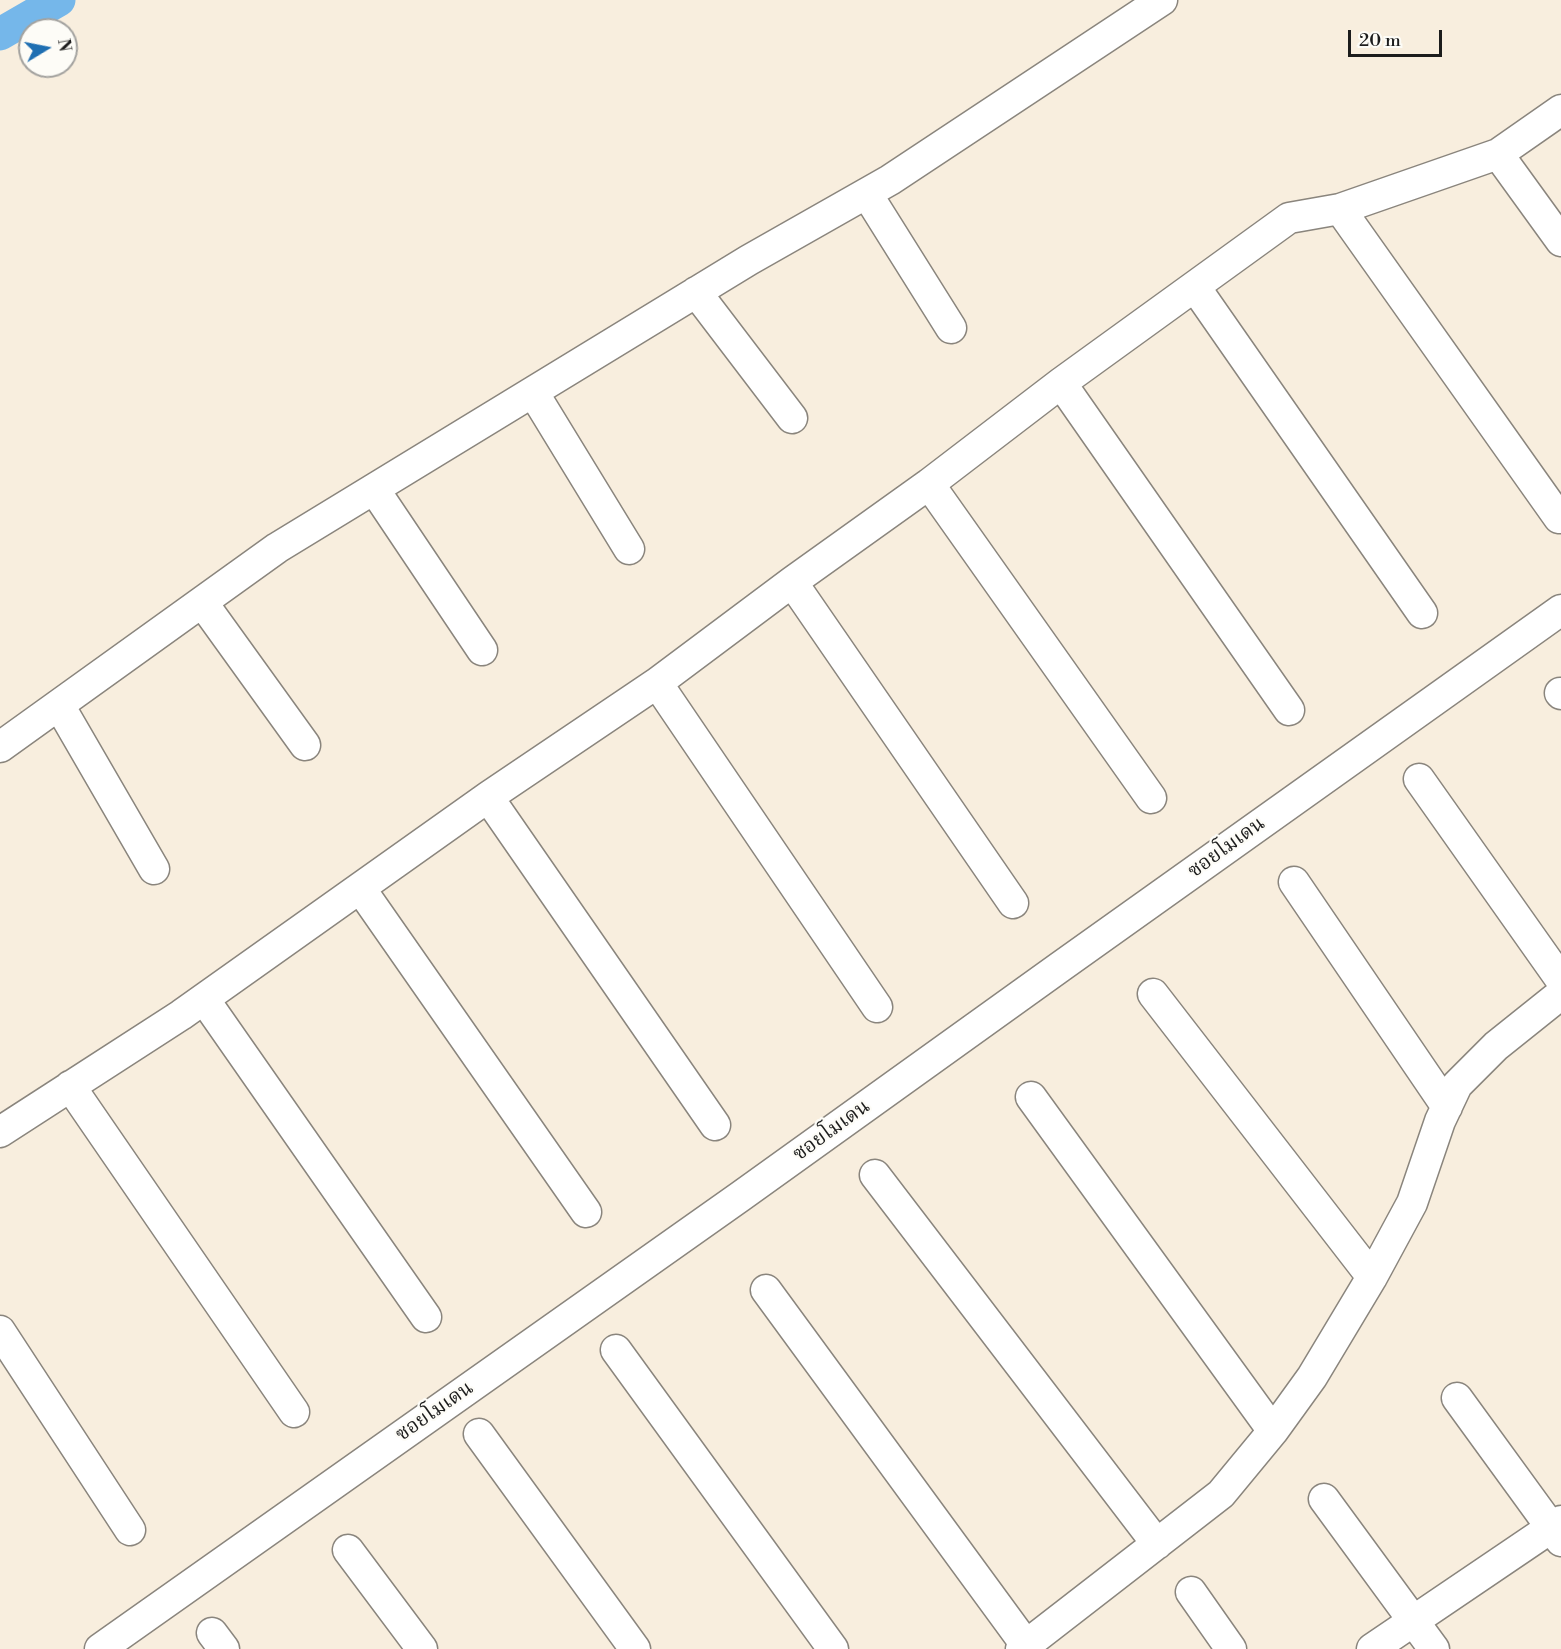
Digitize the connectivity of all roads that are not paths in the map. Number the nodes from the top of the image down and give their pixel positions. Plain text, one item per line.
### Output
1 (1162, 0) edge
2 (1561, 110) edge
3 (1498, 154) junction
4 (867, 194) junction
5 (1340, 209) junction
6 (1561, 241) edge
7 (1195, 287) junction
8 (696, 292) junction
9 (951, 328) dead end
10 (1061, 383) junction
11 (534, 392) junction
12 (792, 418) dead end
13 (929, 484) junction
14 (374, 489) junction
15 (1559, 518) dead end
16 (629, 549) dead end
17 (792, 582) junction
18 (202, 602) junction
19 (1561, 610) edge
20 (1422, 613) dead end
21 (482, 650) dead end
22 (657, 683) junction
23 (59, 705) junction
24 (1289, 710) dead end
25 (304, 745) dead end
26 (0, 747) edge
27 (1419, 779) dead end
28 (488, 797) junction
29 (1151, 798) dead end
30 (154, 869) dead end
31 (1294, 882) dead end
32 (360, 888) junction
33 (1013, 903) dead end
34 (1561, 980) edge
35 (1153, 994) dead end
36 (1561, 994) edge
37 (204, 999) junction
38 (877, 1007) dead end
39 (70, 1086) junction
40 (1031, 1097) dead end
41 (1447, 1107) junction
42 (715, 1125) dead end
43 (0, 1131) edge
44 (876, 1175) dead end
45 (586, 1212) dead end
46 (1372, 1277) junction
47 (766, 1290) dead end
48 (426, 1317) dead end
49 (0, 1330) edge
50 (616, 1350) dead end
51 (1457, 1398) dead end
52 (294, 1412) dead end
53 (1273, 1431) junction
54 (479, 1434) dead end
55 (1324, 1499) dead end
56 (1558, 1529) edge
57 (130, 1530) dead end
58 (1157, 1544) junction
59 (348, 1550) dead end
60 (1191, 1592) dead end
61 (1414, 1620) junction
62 (1023, 1647) edge
63 (100, 1649) edge
64 (422, 1649) edge
65 (635, 1649) edge
66 (833, 1649) edge
67 (1231, 1649) edge
68 (1372, 1649) edge
69 (1434, 1649) edge

1 - 4 street
2 - 3 street
3 - 5 street
3 - 6 street
4 - 8 street
4 - 9 street
5 - 7 street
5 - 15 street
7 - 10 street
7 - 20 street
8 - 11 street
8 - 12 street
10 - 13 street
10 - 24 street
11 - 14 street
11 - 16 street
13 - 17 street
13 - 29 street
14 - 18 street
14 - 21 street
17 - 22 street
17 - 33 street
18 - 23 street
18 - 25 street
19 - 63 street, ซอยโมเดน
22 - 28 street
22 - 38 street
23 - 26 street
23 - 30 street
27 - 34 street
28 - 32 street
28 - 42 street
31 - 41 street
32 - 37 street
32 - 45 street
35 - 46 street
36 - 41 street
37 - 39 street
37 - 48 street
39 - 43 street
39 - 52 street
40 - 53 street
41 - 46 street
44 - 58 street
46 - 53 street
47 - 62 street
49 - 57 street
50 - 66 street
51 - 56 street
53 - 58 street
54 - 65 street
55 - 61 street
56 - 61 street
58 - 62 street
59 - 64 street
60 - 67 street
61 - 68 street
61 - 69 street

